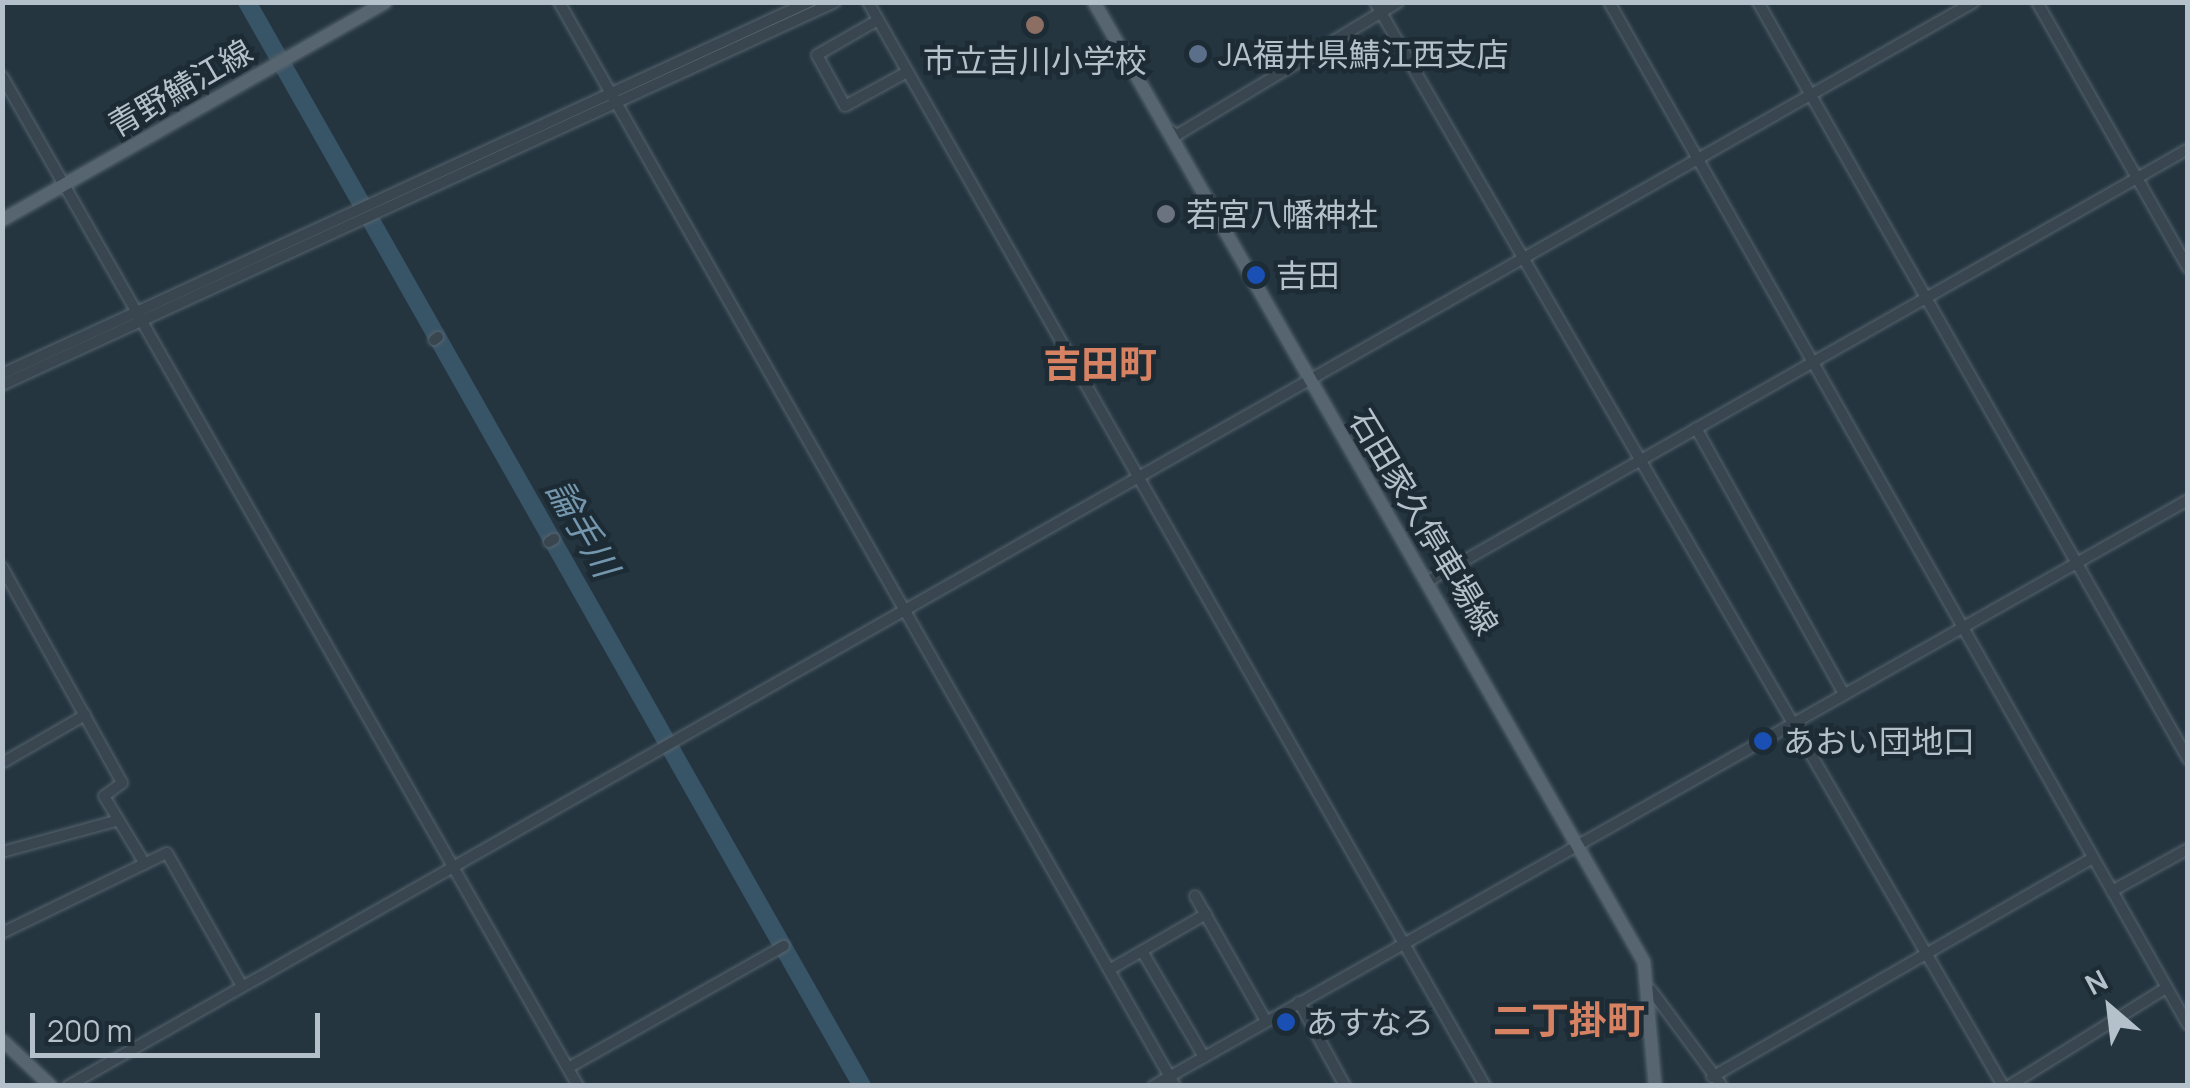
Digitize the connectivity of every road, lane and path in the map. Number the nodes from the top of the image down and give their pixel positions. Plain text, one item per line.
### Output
1 (385, 2) edge
2 (559, 2) edge
3 (809, 2) edge
4 (834, 2) edge
5 (868, 2) edge
6 (1094, 2) edge
7 (1398, 2) edge
8 (1609, 2) edge
9 (1758, 2) edge
10 (1974, 2) edge
11 (2037, 2) edge
12 (1378, 7) edge
13 (878, 20) junction
14 (907, 72) junction
15 (2, 76) edge
16 (1810, 94) junction
17 (614, 100) junction
18 (1168, 129) junction
19 (2188, 149) edge
20 (1696, 158) junction
21 (2136, 178) junction
22 (65, 186) junction
23 (2, 220) edge
24 (1524, 256) junction
25 (2188, 268) edge
26 (1926, 297) junction
27 (142, 317) junction
28 (1812, 362) junction
29 (2, 374) edge
30 (1305, 380) junction
31 (2, 386) edge
32 (1696, 428) junction
33 (1640, 460) junction
34 (1138, 475) junction
35 (2188, 500) edge
36 (2076, 563) junction
37 (2, 567) edge
38 (1430, 580) junction
39 (6, 582) edge
40 (904, 610) junction
41 (1964, 628) junction
42 (1844, 694) junction
43 (84, 716) junction
44 (1790, 725) junction
45 (2188, 758) edge
46 (2, 763) edge
47 (118, 820) junction
48 (1578, 846) junction
49 (2188, 849) edge
50 (2, 852) edge
51 (2093, 858) junction
52 (145, 864) junction
53 (452, 865) junction
54 (2112, 892) junction
55 (1195, 896) dead end
56 (1206, 914) junction
57 (2, 933) edge
58 (1401, 942) junction
59 (782, 947) dead end
60 (1142, 951) junction
61 (1922, 958) junction
62 (1109, 970) junction
63 (242, 986) junction
64 (2166, 988) junction
65 (1651, 990) junction
66 (1299, 1002) junction
67 (1266, 1021) junction
68 (2188, 1024) edge
69 (2, 1040) edge
70 (1204, 1056) junction
71 (568, 1068) junction
72 (1712, 1077) junction
73 (1172, 1081) edge
74 (50, 1086) edge
75 (68, 1086) edge
76 (578, 1086) edge
77 (1153, 1086) edge
78 (1345, 1086) edge
79 (1485, 1086) edge
80 (1655, 1086) edge
81 (1722, 1086) edge
82 (2006, 1086) edge

1 - 22 main road, 青野鯖江線
2 - 17 street
3 - 17 street
4 - 17 street
5 - 13 street
6 - 18 main road, 石田家久停車場線
7 - 12 street
8 - 20 street
9 - 16 street
10 - 16 street
11 - 21 street
12 - 18 street
12 - 24 street
13 - 14 street
13 - 14 street
14 - 34 street
15 - 22 street
16 - 20 street
16 - 26 street
17 - 27 street
17 - 40 street
18 - 30 main road, 石田家久停車場線
19 - 21 street
20 - 24 street
20 - 28 street
21 - 25 street
21 - 26 street
22 - 23 main road, 青野鯖江線
22 - 27 street
24 - 30 street
24 - 33 street
26 - 28 street
26 - 36 street
27 - 29 street
27 - 31 street
27 - 53 street
28 - 32 street
28 - 41 street
30 - 34 street
30 - 38 main road, 石田家久停車場線
32 - 33 street
32 - 42 street
33 - 38 street
33 - 44 street
34 - 40 street
34 - 58 street
35 - 36 street
36 - 41 street
36 - 45 street
37 - 39 street
38 - 48 main road, 石田家久停車場線
39 - 43 street
40 - 53 street
40 - 62 street
41 - 42 street
41 - 51 street
42 - 44 street
43 - 46 street
43 - 47 street
44 - 48 street
44 - 61 street
47 - 50 street
47 - 52 street
48 - 58 street
48 - 65 main road, 石田家久停車場線
49 - 54 street
51 - 54 street
51 - 61 street
52 - 57 street
52 - 63 street
53 - 63 street
53 - 71 street
54 - 64 street
55 - 56 street
56 - 60 street
56 - 67 street
58 - 66 street
58 - 79 street
59 - 71 street
60 - 62 street
60 - 70 street
61 - 72 street
61 - 82 street
62 - 73 street
63 - 75 street
64 - 68 street
64 - 82 street
65 - 72 street
65 - 80 main road, 石田家久停車場線
66 - 67 street
66 - 78 street
67 - 70 street
69 - 74 main road
70 - 73 street
71 - 76 street
72 - 81 street
73 - 77 street

